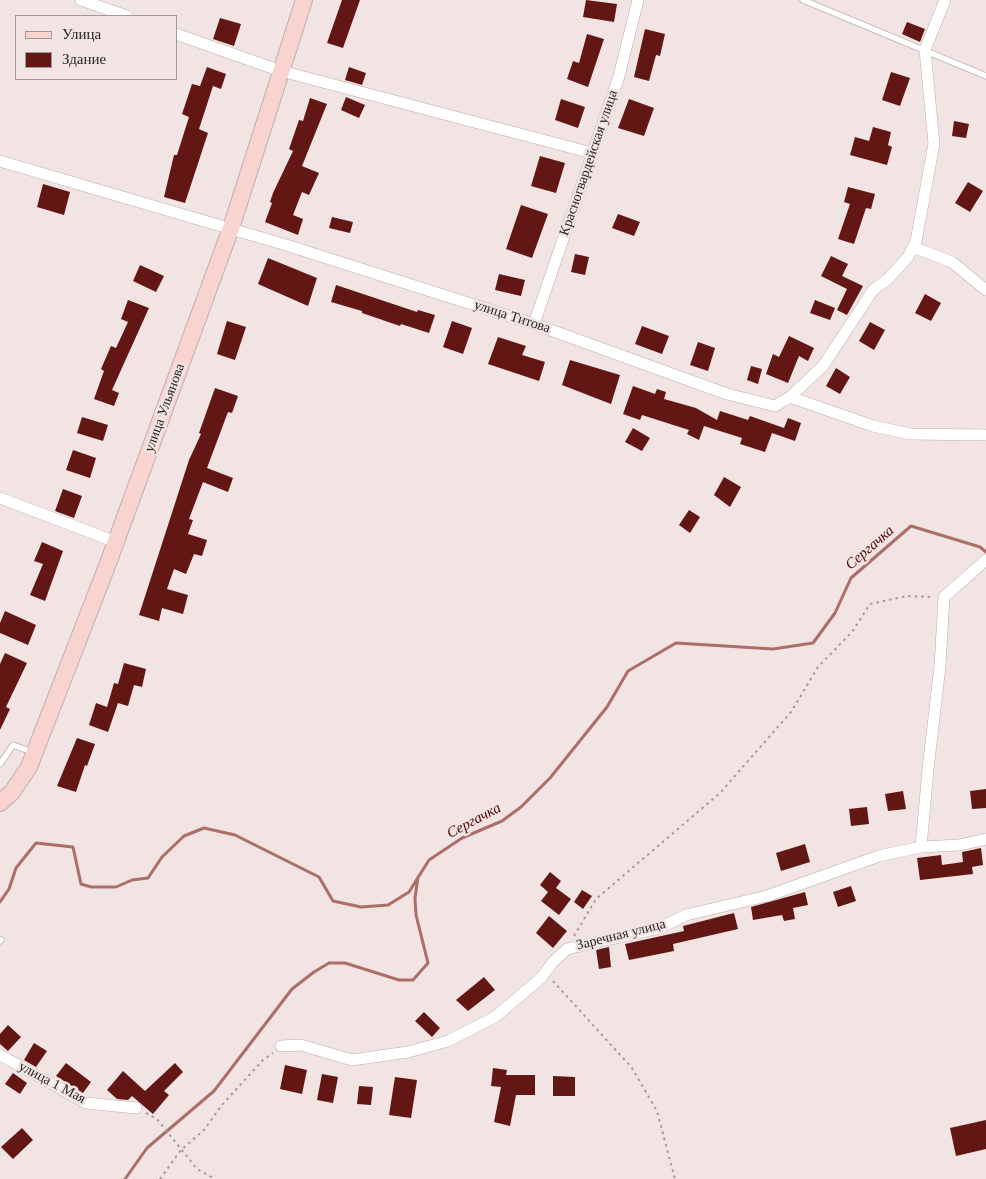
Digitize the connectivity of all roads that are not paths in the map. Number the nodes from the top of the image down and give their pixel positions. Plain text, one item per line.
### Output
1 (81, 0) edge
2 (304, 0) edge
3 (638, 0) edge
4 (803, 0) edge
5 (944, 0) edge
6 (124, 15) edge
7 (178, 35) edge
8 (924, 50) junction
9 (281, 70) junction
10 (986, 76) edge
11 (592, 153) junction
12 (0, 160) edge
13 (230, 228) junction
14 (913, 247) junction
15 (986, 290) edge
16 (534, 324) junction
17 (790, 397) junction
18 (986, 436) edge
19 (0, 498) edge
20 (116, 542) junction
21 (986, 560) edge
22 (34, 753) junction
23 (0, 764) edge
24 (0, 803) edge
25 (986, 839) edge
26 (921, 847) junction
27 (281, 1046) road end
28 (0, 1055) edge
29 (136, 1108) road end

1 - 6 street
2 - 9 main road, улица Ульянова
3 - 11 street, Красногвардейская улица
4 - 8 lane
5 - 8 street
7 - 9 street
8 - 10 lane
8 - 14 street
9 - 11 street
9 - 13 main road, улица Ульянова
11 - 16 street, Красногвардейская улица
12 - 13 street, улица Титова
13 - 16 street, улица Титова
13 - 20 main road, улица Ульянова
14 - 15 street
14 - 17 street
16 - 17 street, улица Титова
17 - 18 street
19 - 20 street
20 - 22 main road, улица Ульянова
21 - 26 street
22 - 23 lane
22 - 24 main road, улица Ульянова
25 - 26 street, Заречная улица
26 - 27 street, Заречная улица
28 - 29 street, улица 1 Мая

